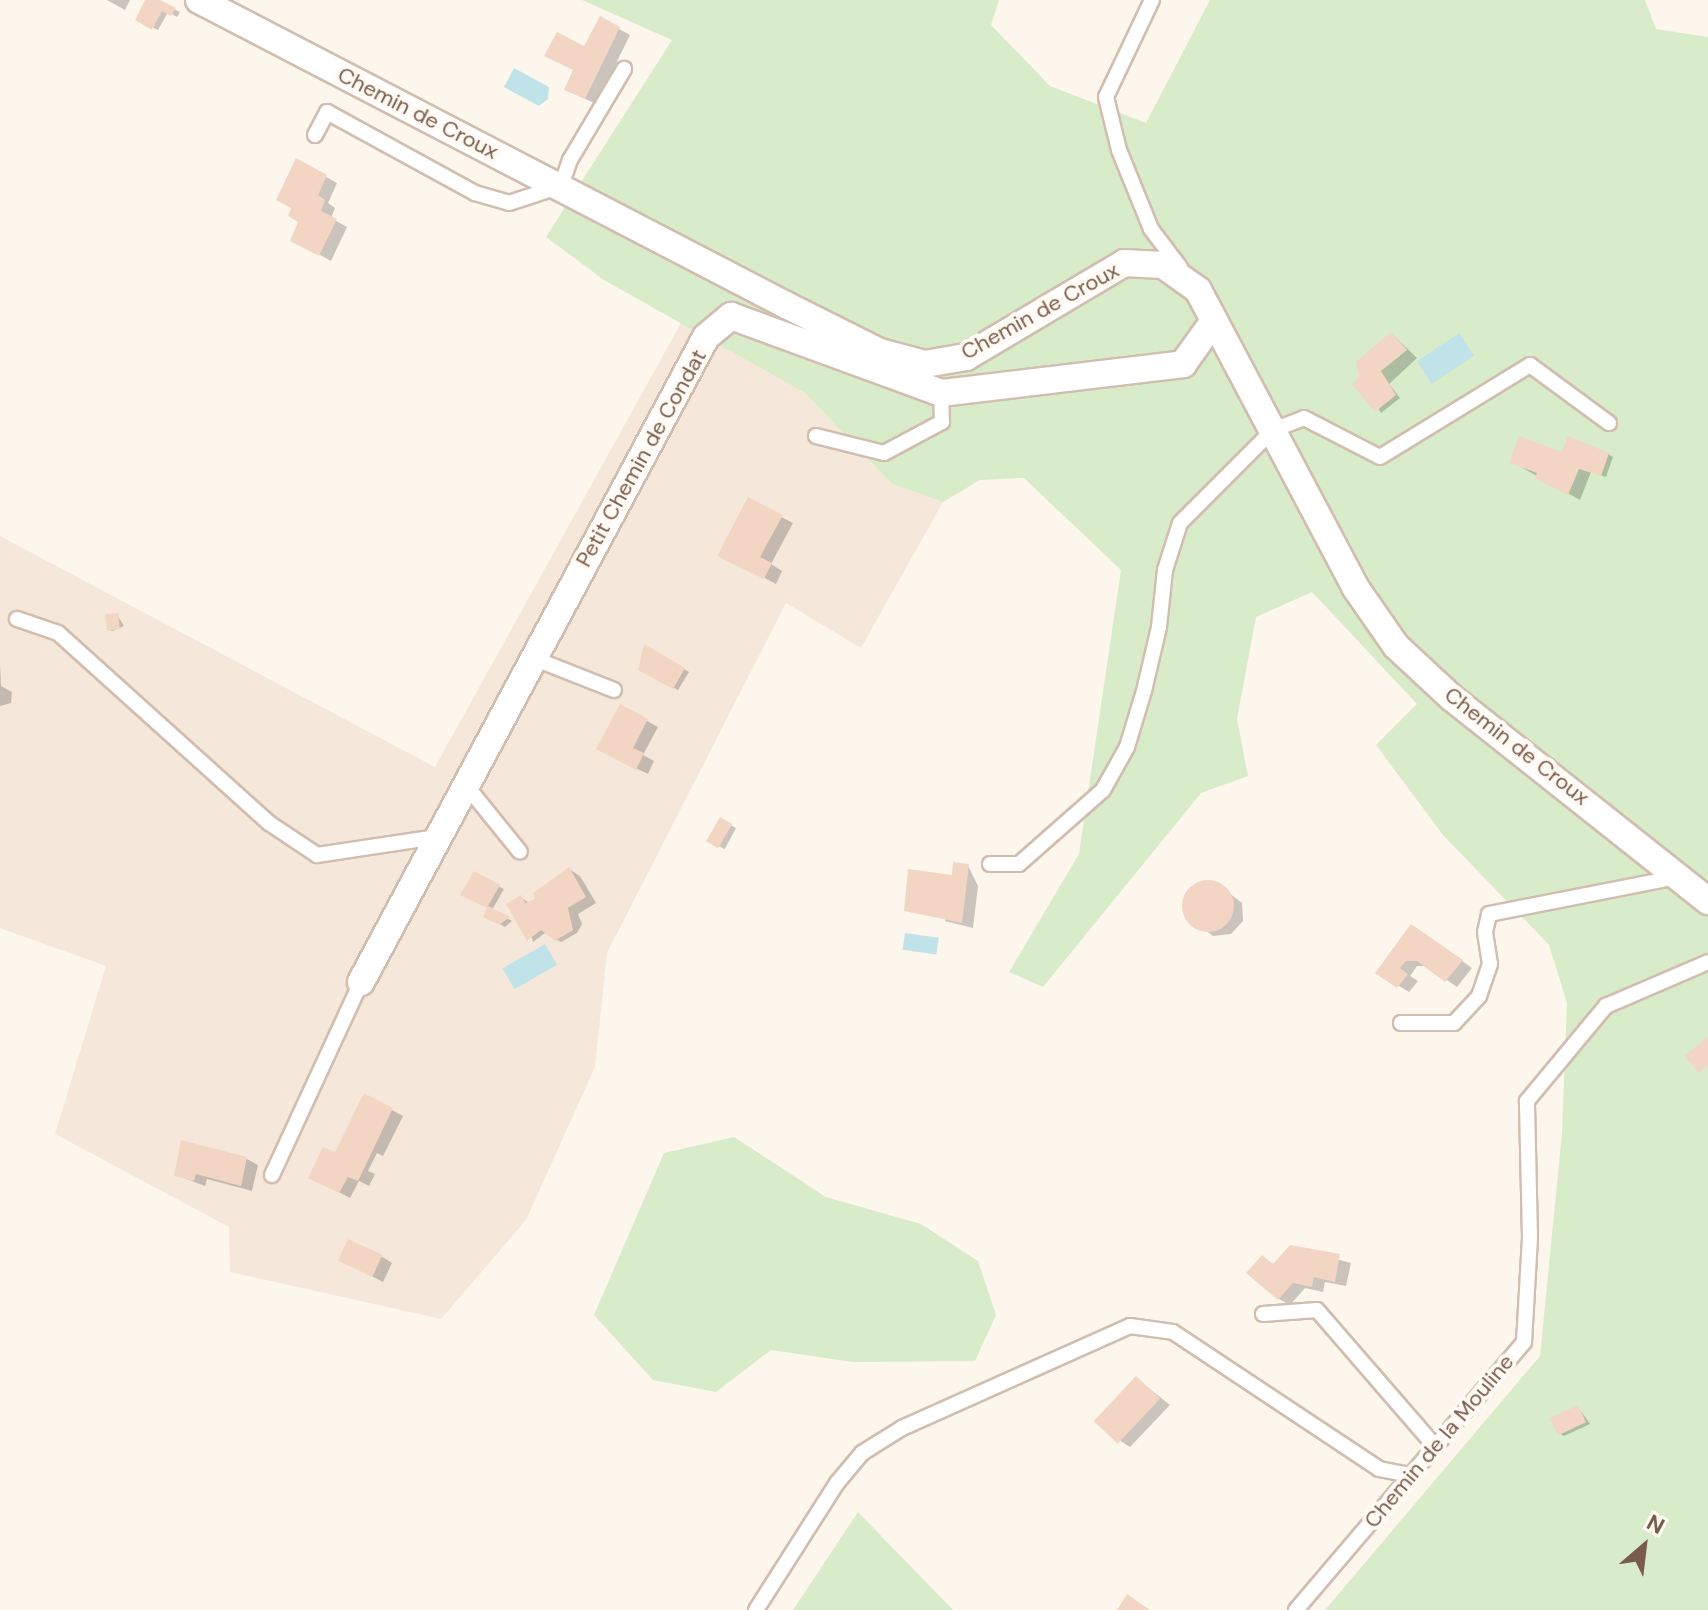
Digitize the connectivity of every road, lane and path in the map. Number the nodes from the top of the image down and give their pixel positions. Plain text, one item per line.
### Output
1 (199, 0) edge
2 (1152, 0) edge
3 (624, 69) dead end
4 (315, 135) dead end
5 (561, 186) junction
6 (1198, 290) junction
7 (1214, 321) junction
8 (941, 393) junction
9 (1609, 423) dead end
10 (1273, 430) junction
11 (816, 436) dead end
12 (17, 619) dead end
13 (533, 658) junction
14 (614, 690) dead end
15 (465, 783) junction
16 (436, 837) junction
17 (520, 852) dead end
18 (990, 864) dead end
19 (1679, 877) junction
20 (1708, 901) edge
21 (1708, 962) edge
22 (361, 982) joint
23 (1401, 1023) dead end
24 (272, 1175) dead end
25 (1263, 1314) dead end
26 (1434, 1445) junction
27 (1409, 1475) junction
28 (756, 1610) edge
29 (1296, 1610) edge

1 - 5 street, Chemin de Croux
2 - 6 lane
3 - 5 lane
4 - 5 lane
5 - 6 street, Chemin de Croux
6 - 7 street, Chemin de Croux
7 - 8 street, Petit Chemin de Condat
7 - 10 street, Chemin de Croux
8 - 11 lane
8 - 13 street, Petit Chemin de Condat
9 - 10 lane
10 - 18 lane
10 - 19 street, Chemin de Croux
12 - 16 lane
13 - 14 lane
13 - 15 street, Petit Chemin de Condat
15 - 16 street, Petit Chemin de Condat
15 - 17 lane
16 - 22 street, Petit Chemin de Condat
19 - 20 street, Chemin de Croux
19 - 23 lane
21 - 26 lane, Chemin de la Mouline
22 - 24 lane
25 - 26 lane
26 - 27 lane, Chemin de la Mouline
27 - 28 lane
27 - 29 lane, Chemin de la Mouline

